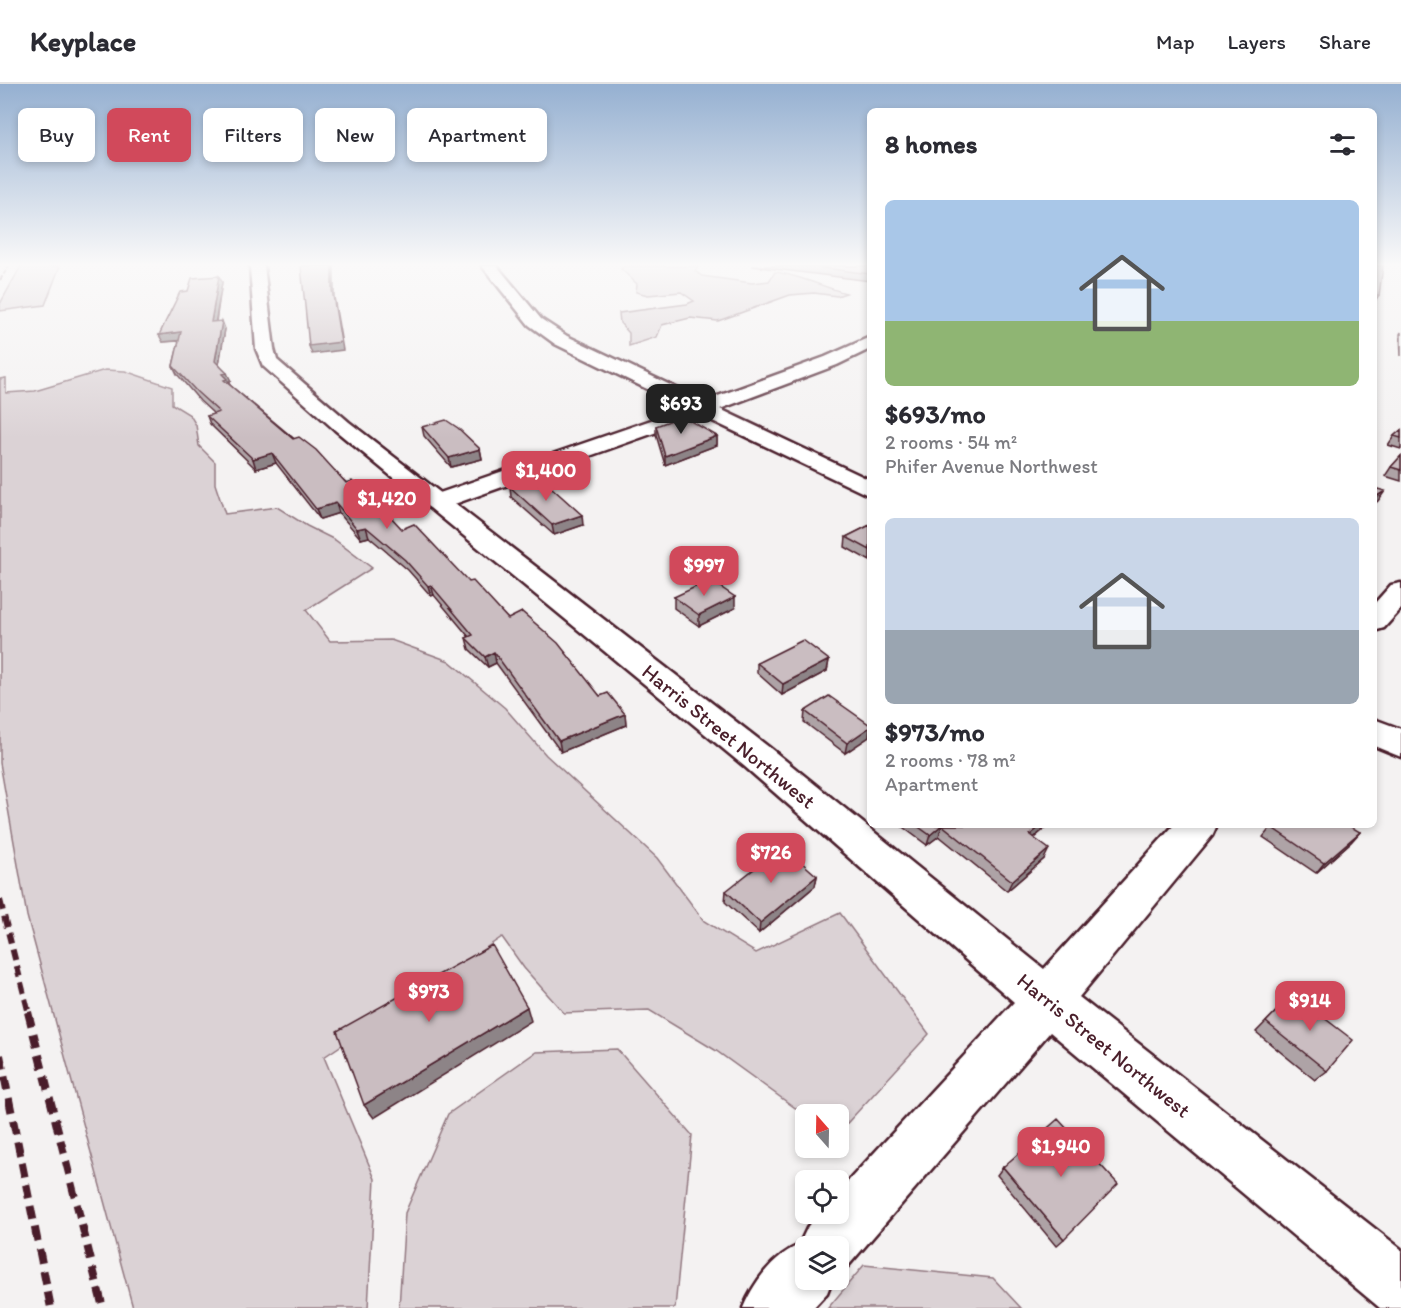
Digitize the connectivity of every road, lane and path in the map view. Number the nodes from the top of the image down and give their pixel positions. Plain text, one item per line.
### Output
1 (263, 323) edge
2 (537, 323) edge
3 (867, 343) edge
4 (702, 409) junction
5 (867, 488) edge
6 (437, 502) junction
7 (1401, 591) edge
8 (1377, 619) edge
9 (1377, 732) edge
10 (1401, 744) edge
11 (1195, 828) edge
12 (1047, 1000) junction
13 (837, 1236) edge
14 (795, 1284) edge
15 (1401, 1287) edge
16 (773, 1308) edge

1 - 6 street, Harris Street Northwest
2 - 4 street
3 - 4 street
4 - 5 street
4 - 6 street
6 - 12 street, Harris Street Northwest
7 - 8 street
9 - 10 street
11 - 12 street
12 - 13 street
12 - 15 street, Harris Street Northwest
14 - 16 street

